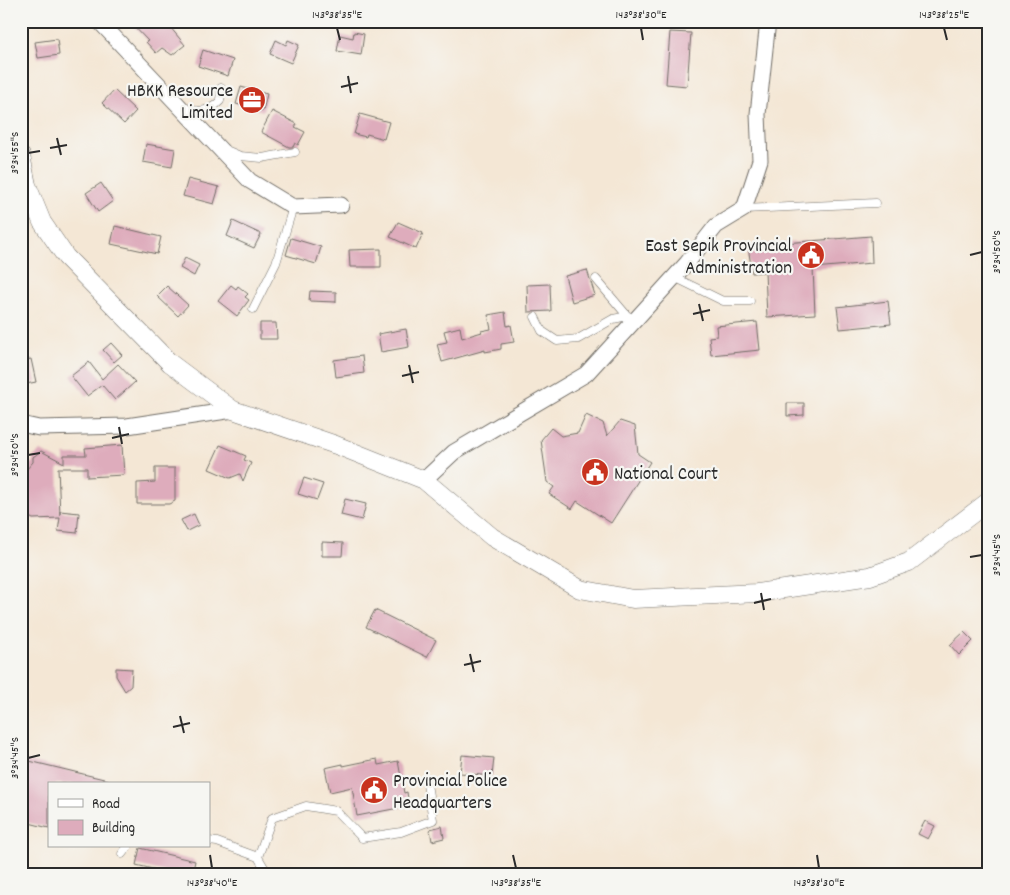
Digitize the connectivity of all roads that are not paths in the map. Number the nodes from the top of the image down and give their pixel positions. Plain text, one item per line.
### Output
1 (99, 21) edge
2 (768, 21) edge
3 (221, 88) dead end
4 (182, 109) junction
5 (216, 145) junction
6 (295, 152) dead end
7 (21, 156) edge
8 (876, 203) dead end
9 (341, 204) dead end
10 (293, 207) junction
11 (744, 209) junction
12 (674, 277) junction
13 (596, 279) dead end
14 (750, 301) dead end
15 (253, 309) dead end
16 (535, 317) dead end
17 (630, 319) junction
18 (233, 410) junction
19 (21, 424) edge
20 (424, 480) junction
21 (989, 501) edge
22 (426, 778) dead end
23 (210, 841) edge
24 (126, 848) edge
25 (122, 854) dead end
26 (258, 857) junction
27 (268, 874) edge

1 - 4 street
2 - 11 street
3 - 4 lane
4 - 5 street
5 - 6 lane
5 - 10 street
7 - 18 street
8 - 11 lane
9 - 10 street
10 - 15 lane
11 - 12 street
12 - 14 lane
12 - 17 street
13 - 17 lane
16 - 17 lane
17 - 20 street
18 - 19 street
18 - 20 street
20 - 21 street
22 - 26 lane
23 - 26 lane
24 - 25 lane
26 - 27 lane

